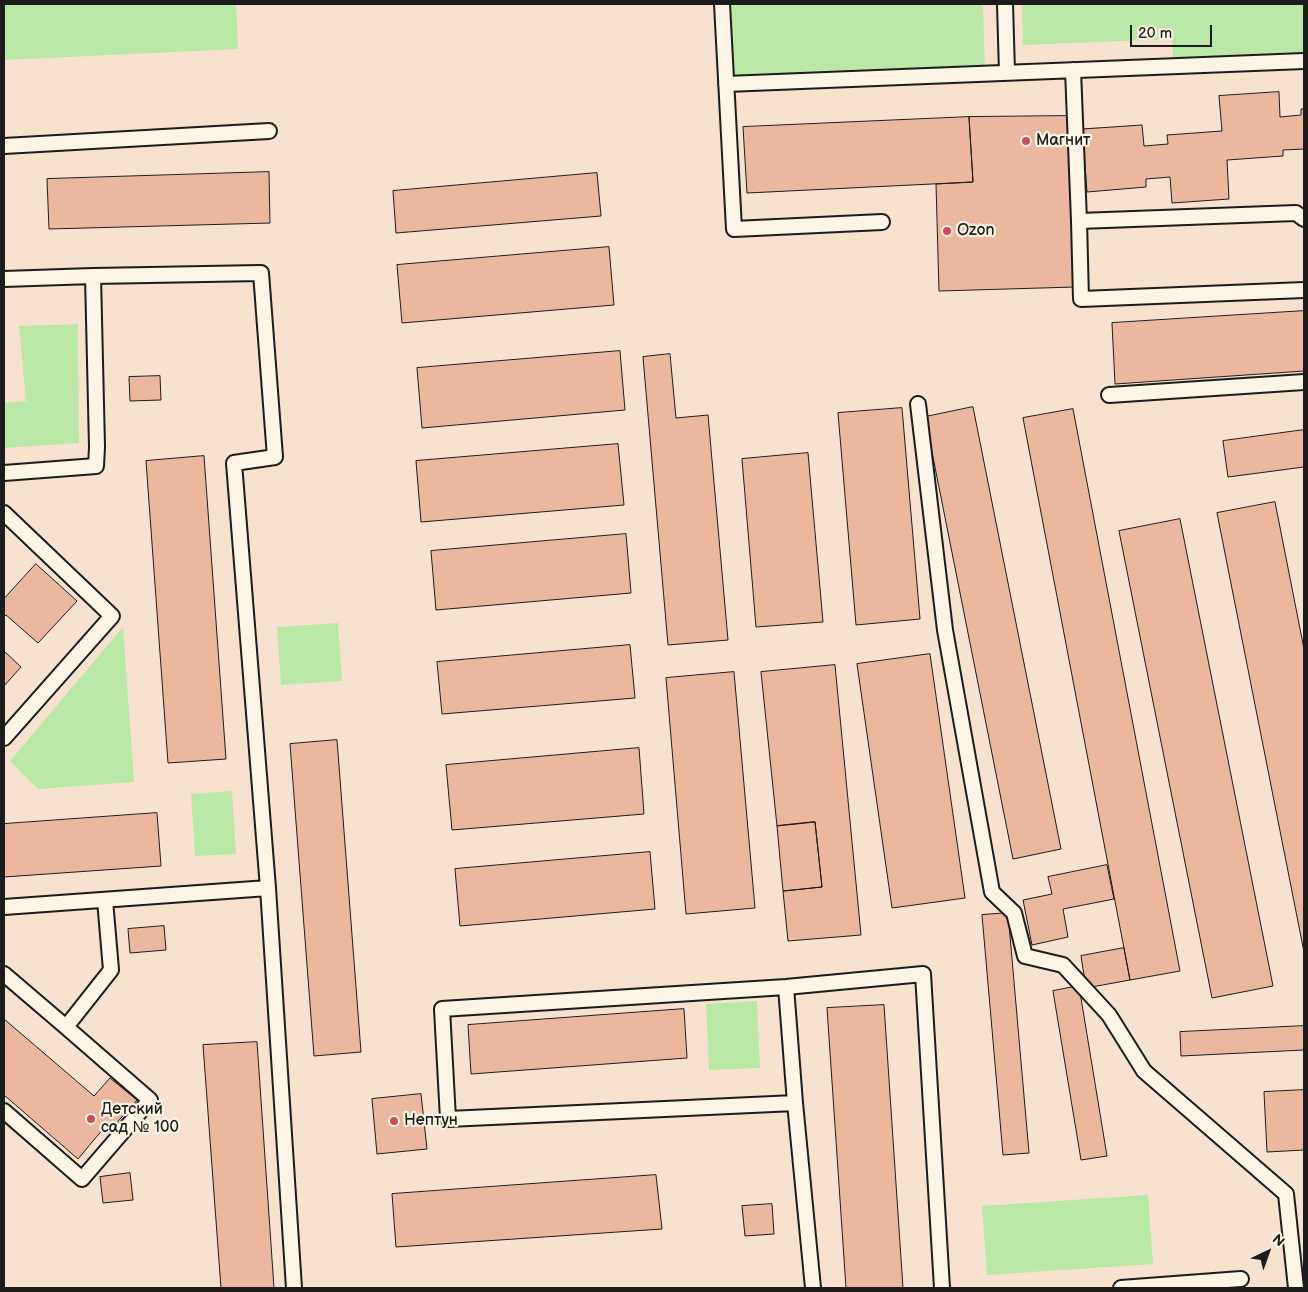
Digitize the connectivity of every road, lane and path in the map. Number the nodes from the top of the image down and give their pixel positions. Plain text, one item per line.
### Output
1 (722, 4) edge
2 (1005, 4) edge
3 (1304, 61) edge
4 (1073, 70) junction
5 (1007, 73) junction
6 (726, 84) junction
7 (269, 131) dead end
8 (4, 146) edge
9 (1304, 218) edge
10 (1079, 221) junction
11 (882, 222) dead end
12 (93, 276) junction
13 (4, 279) edge
14 (1304, 290) edge
15 (1304, 382) edge
16 (1109, 395) dead end
17 (918, 404) dead end
18 (4, 473) edge
19 (4, 513) edge
20 (4, 738) edge
21 (268, 888) junction
22 (105, 900) junction
23 (4, 907) edge
24 (4, 974) edge
25 (786, 987) junction
26 (66, 1027) junction
27 (795, 1103) junction
28 (4, 1111) edge
29 (1241, 1279) dead end
30 (294, 1288) edge
31 (813, 1288) edge
32 (942, 1288) edge
33 (1121, 1288) edge
34 (1296, 1288) edge

1 - 6 lane
2 - 5 lane
3 - 4 lane
4 - 5 lane
4 - 10 lane
5 - 6 lane
6 - 11 lane
7 - 8 lane
9 - 10 lane
10 - 14 lane
12 - 13 lane
12 - 18 lane
12 - 21 lane
15 - 16 lane
17 - 34 lane
19 - 20 lane
21 - 22 lane
21 - 30 lane
22 - 23 lane
22 - 26 lane
24 - 26 lane
25 - 27 lane
25 - 27 lane
25 - 32 lane
26 - 28 lane
27 - 31 lane
29 - 33 lane

